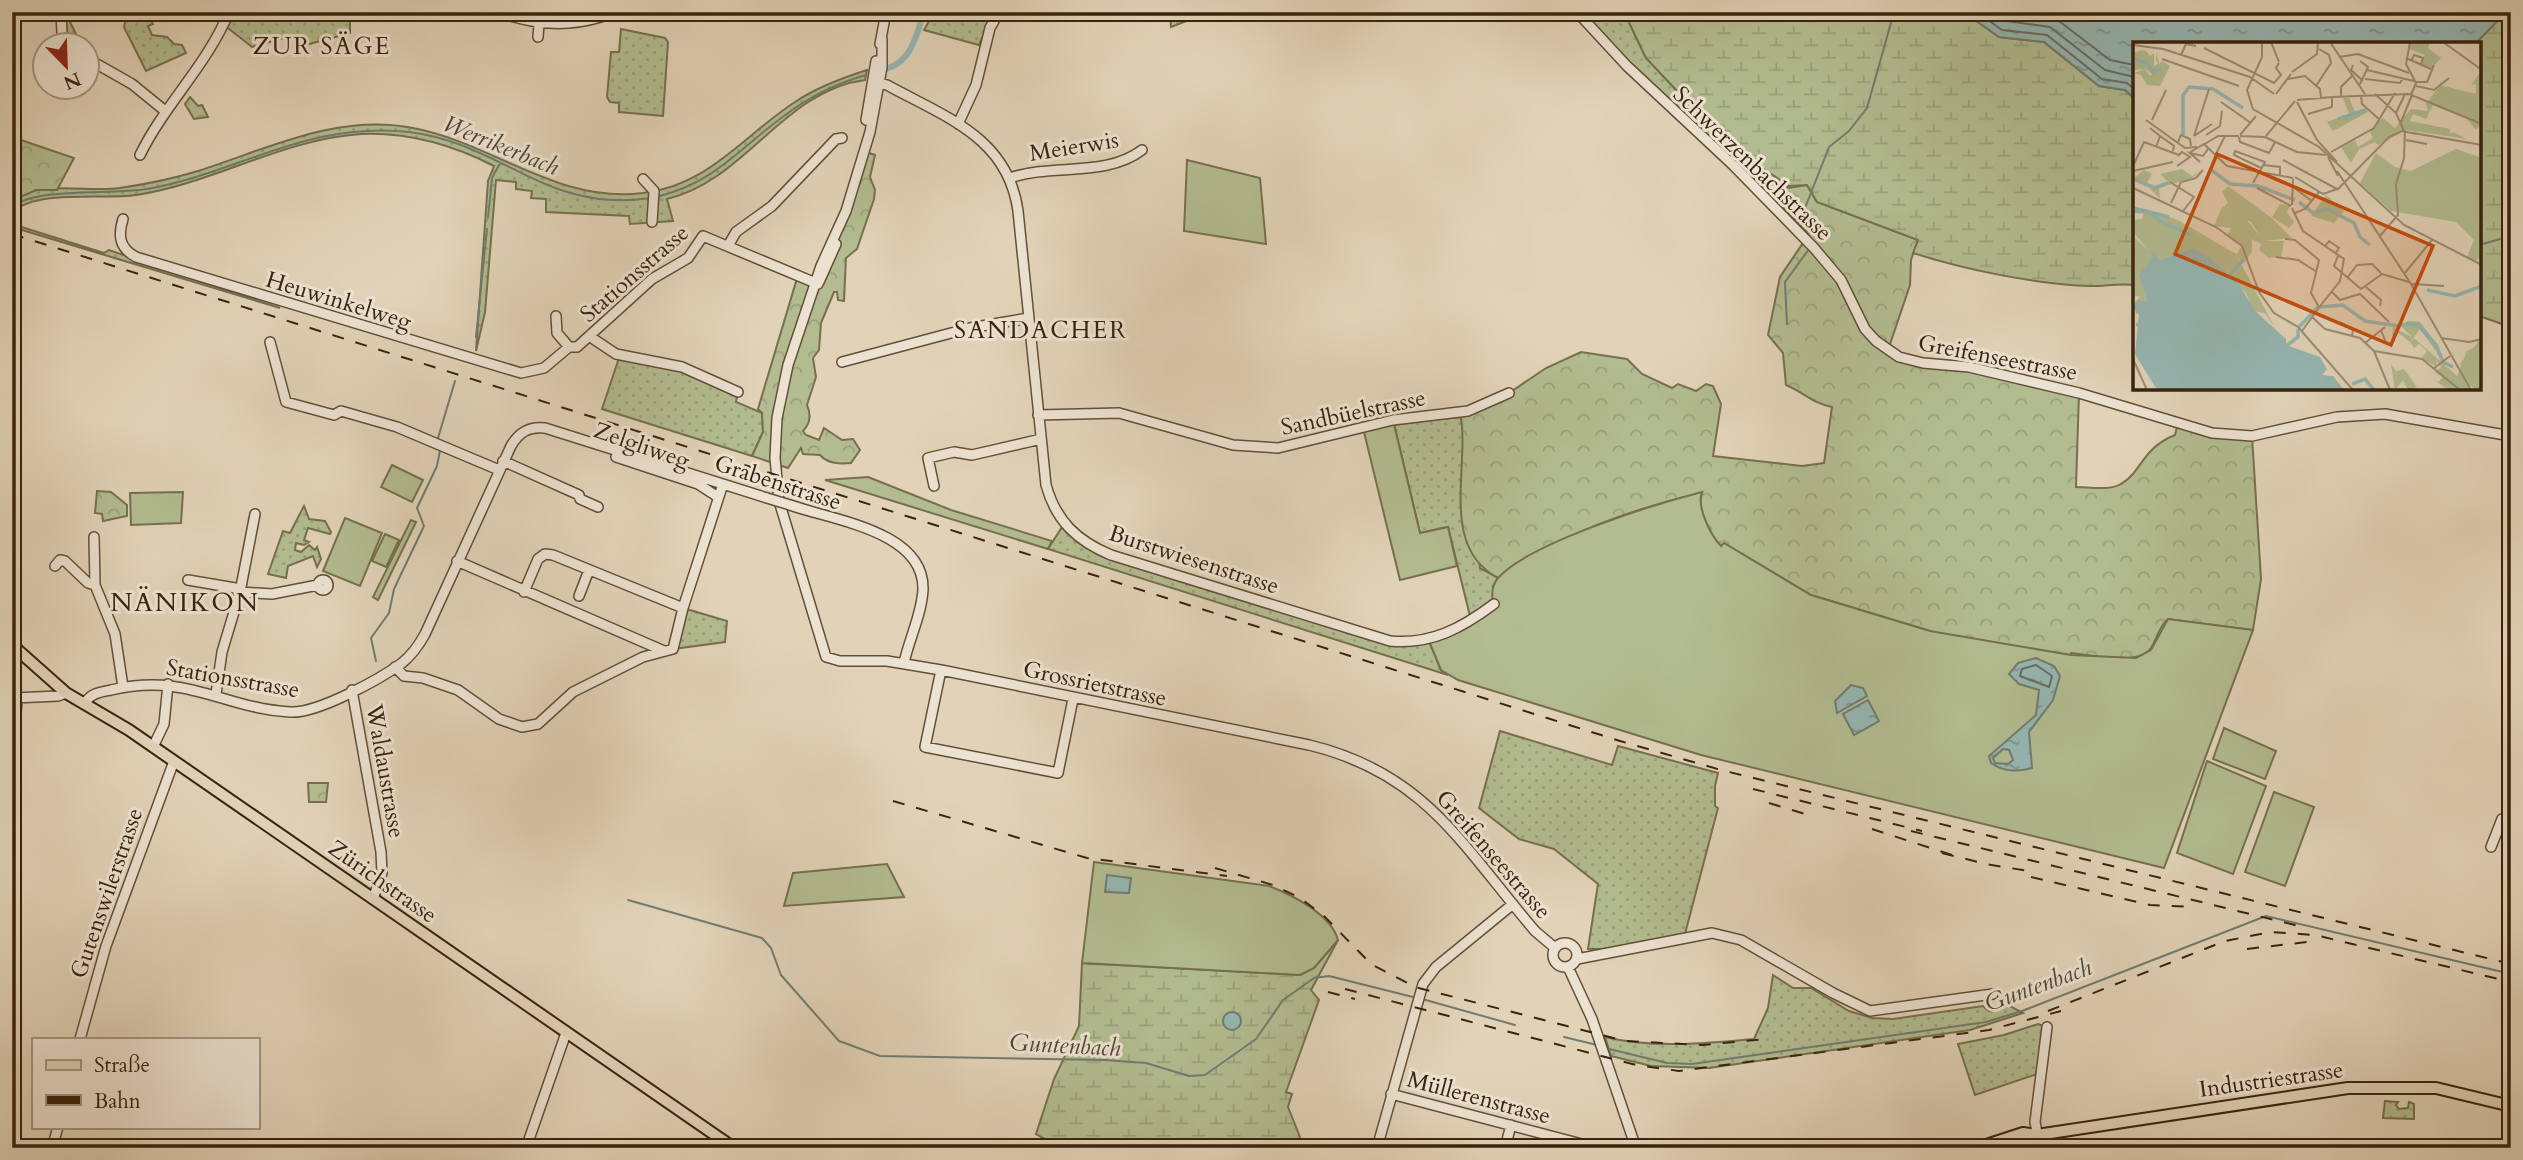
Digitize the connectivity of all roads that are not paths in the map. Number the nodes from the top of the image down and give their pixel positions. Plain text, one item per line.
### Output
1 (61, 12) edge
2 (229, 12) edge
3 (498, 12) edge
4 (886, 12) edge
5 (999, 12) edge
6 (1577, 12) edge
7 (601, 17) dead end
8 (538, 24) junction
9 (62, 32) edge
10 (538, 37) dead end
11 (102, 67) edge
12 (877, 76) junction
13 (164, 110) junction
14 (958, 124) junction
15 (842, 138) dead end
16 (1142, 150) dead end
17 (139, 155) dead end
18 (1010, 177) junction
19 (643, 179) dead end
20 (124, 219) dead end
21 (652, 222) dead end
22 (728, 246) junction
23 (818, 284) junction
24 (556, 316) dead end
25 (1028, 318) junction
26 (589, 336) junction
27 (270, 342) dead end
28 (569, 347) junction
29 (1888, 351) joint
30 (842, 362) dead end
31 (738, 392) dead end
32 (1509, 393) dead end
33 (1038, 415) junction
34 (554, 431) junction
35 (521, 433) joint
36 (2511, 436) edge
37 (1041, 439) junction
38 (501, 465) junction
39 (723, 484) junction
40 (934, 486) dead end
41 (718, 497) junction
42 (598, 507) dead end
43 (255, 514) dead end
44 (94, 537) dead end
45 (457, 561) junction
46 (55, 566) dead end
47 (589, 570) junction
48 (188, 580) dead end
49 (95, 585) junction
50 (318, 585) dead end
51 (241, 591) junction
52 (524, 592) junction
53 (579, 596) dead end
54 (1494, 604) dead end
55 (683, 608) junction
56 (12, 645) edge
57 (668, 650) junction
58 (904, 663) junction
59 (395, 667) junction
60 (941, 670) junction
61 (168, 684) junction
62 (123, 687) junction
63 (352, 690) junction
64 (66, 693) junction
65 (216, 694) junction
66 (15, 698) edge
67 (1073, 699) junction
68 (84, 704) junction
69 (153, 747) junction
70 (174, 761) junction
71 (1367, 764) joint
72 (12, 766) edge
73 (2511, 827) edge
74 (2491, 847) dead end
75 (373, 899) junction
76 (1513, 904) junction
77 (1555, 948) junction
78 (1577, 955) junction
79 (1568, 967) junction
80 (1993, 994) dead end
81 (2047, 1027) dead end
82 (566, 1033) junction
83 (80, 1038) edge
84 (1391, 1094) junction
85 (2511, 1107) edge
86 (1511, 1125) junction
87 (58, 1128) edge
88 (2036, 1135) junction
89 (52, 1148) edge
90 (526, 1148) edge
91 (734, 1148) edge
92 (1377, 1148) edge
93 (1506, 1148) edge
94 (1597, 1148) edge
95 (1634, 1148) edge
96 (1976, 1148) edge
97 (2007, 1148) edge
98 (2034, 1148) edge
99 (2040, 1148) edge

1 - 9 street
2 - 13 street
3 - 8 street
4 - 12 street
5 - 14 street
6 - 29 street, Schwerzenbachstrasse
7 - 8 street
8 - 10 street
11 - 13 street
12 - 14 street, Burstwiesenstrasse
12 - 23 street
13 - 17 street
14 - 18 street, Burstwiesenstrasse
15 - 22 street
16 - 18 street, Meierwis
18 - 25 street, Burstwiesenstrasse
19 - 21 street
20 - 28 street, Heuwinkelweg
22 - 23 street
22 - 26 street, Stationsstrasse
23 - 58 street, Grossrietstrasse
24 - 28 street, Stationsstrasse
25 - 30 street
25 - 33 street, Burstwiesenstrasse
26 - 28 street, Stationsstrasse
26 - 31 street
27 - 38 street
29 - 36 street, Greifenseestrasse
32 - 33 street, Sandbüelstrasse
33 - 37 street, Burstwiesenstrasse
34 - 35 street, Grabenstrasse
34 - 39 street, Grabenstrasse
34 - 41 street, Zelgliweg
35 - 38 street, Stationsstrasse
37 - 40 street
37 - 54 street, Burstwiesenstrasse
38 - 42 street
38 - 45 street, Stationsstrasse
39 - 41 street
39 - 58 street, Grabenstrasse, bridge
41 - 55 street
43 - 51 street
44 - 49 street
45 - 52 street
45 - 59 street, Stationsstrasse
46 - 49 street
47 - 52 street
47 - 53 street
47 - 55 street
48 - 51 street
49 - 62 street
50 - 51 street
51 - 65 street
52 - 57 street
55 - 57 street
56 - 64 main road, Zürichstrasse
57 - 59 street
58 - 60 street, Grossrietstrasse
59 - 63 street, Stationsstrasse
60 - 67 street, Grossrietstrasse
60 - 67 street
61 - 62 street, Stationsstrasse
61 - 65 street, Stationsstrasse
61 - 69 street
62 - 68 street, Stationsstrasse
63 - 65 street, Stationsstrasse
63 - 75 street, Waldaustrasse
64 - 66 street
64 - 68 main road, Zürichstrasse
66 - 72 street
67 - 71 street, Grossrietstrasse
68 - 69 main road, Zürichstrasse
69 - 70 main road, Zürichstrasse
70 - 75 main road, Zürichstrasse
70 - 83 street, Gutenswilerstrasse
71 - 76 street, Greifenseestrasse
73 - 74 street
75 - 82 main road, Zürichstrasse
76 - 77 street, Greifenseestrasse
76 - 84 street
77 - 78 street
77 - 79 street
78 - 79 street
78 - 80 street
79 - 95 street
81 - 88 street
82 - 90 street
82 - 91 main road, Zürichstrasse
84 - 86 street, Müllerenstrasse
84 - 92 street
85 - 88 main road, Industriestrasse
86 - 93 street
86 - 94 street, Müllerenstrasse
87 - 89 street
88 - 96 main road, Industriestrasse
88 - 97 main road, Industriestrasse
88 - 98 street
88 - 99 street

